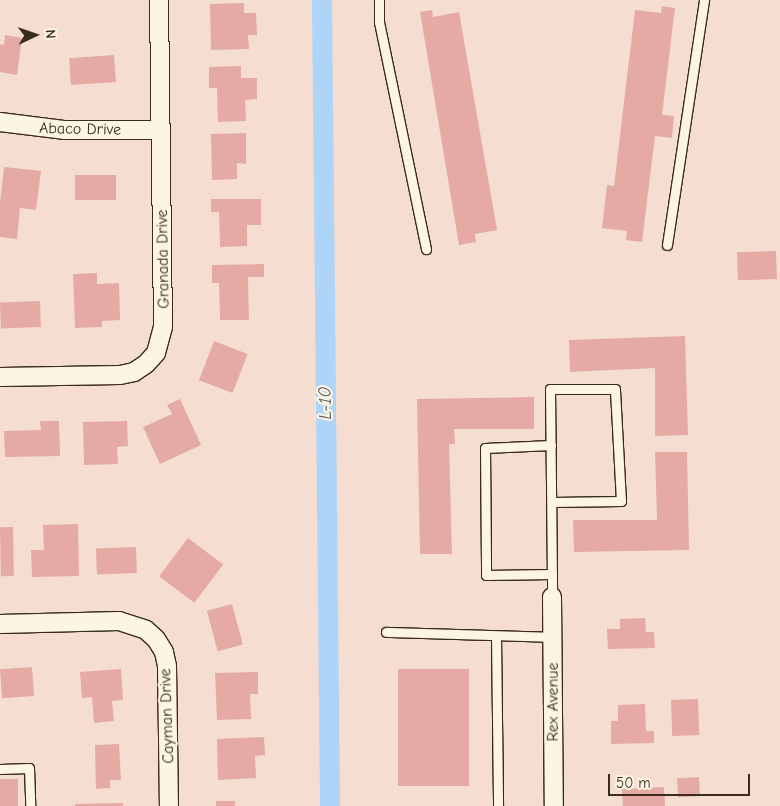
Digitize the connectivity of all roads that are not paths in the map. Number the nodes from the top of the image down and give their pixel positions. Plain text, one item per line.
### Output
1 (159, 0) edge
2 (379, 0) edge
3 (704, 0) edge
4 (0, 122) edge
5 (161, 130) junction
6 (667, 245) dead end
7 (426, 250) dead end
8 (0, 377) edge
9 (551, 445) junction
10 (552, 502) junction
11 (552, 574) junction
12 (552, 598) joint
13 (0, 624) edge
14 (386, 632) dead end
15 (496, 636) junction
16 (552, 637) junction
17 (0, 768) edge
18 (30, 806) edge
19 (169, 806) edge
20 (498, 806) edge
21 (554, 806) edge

1 - 5 street, Granada Drive
2 - 7 lane
3 - 6 lane
4 - 5 street, Abaco Drive
5 - 8 street, Granada Drive
9 - 10 lane
9 - 10 lane
9 - 11 lane
10 - 11 lane
11 - 12 lane
12 - 16 street, Rex Avenue
13 - 19 street, Cayman Drive
14 - 15 lane
15 - 16 lane
15 - 20 lane
16 - 21 street, Rex Avenue
17 - 18 lane

